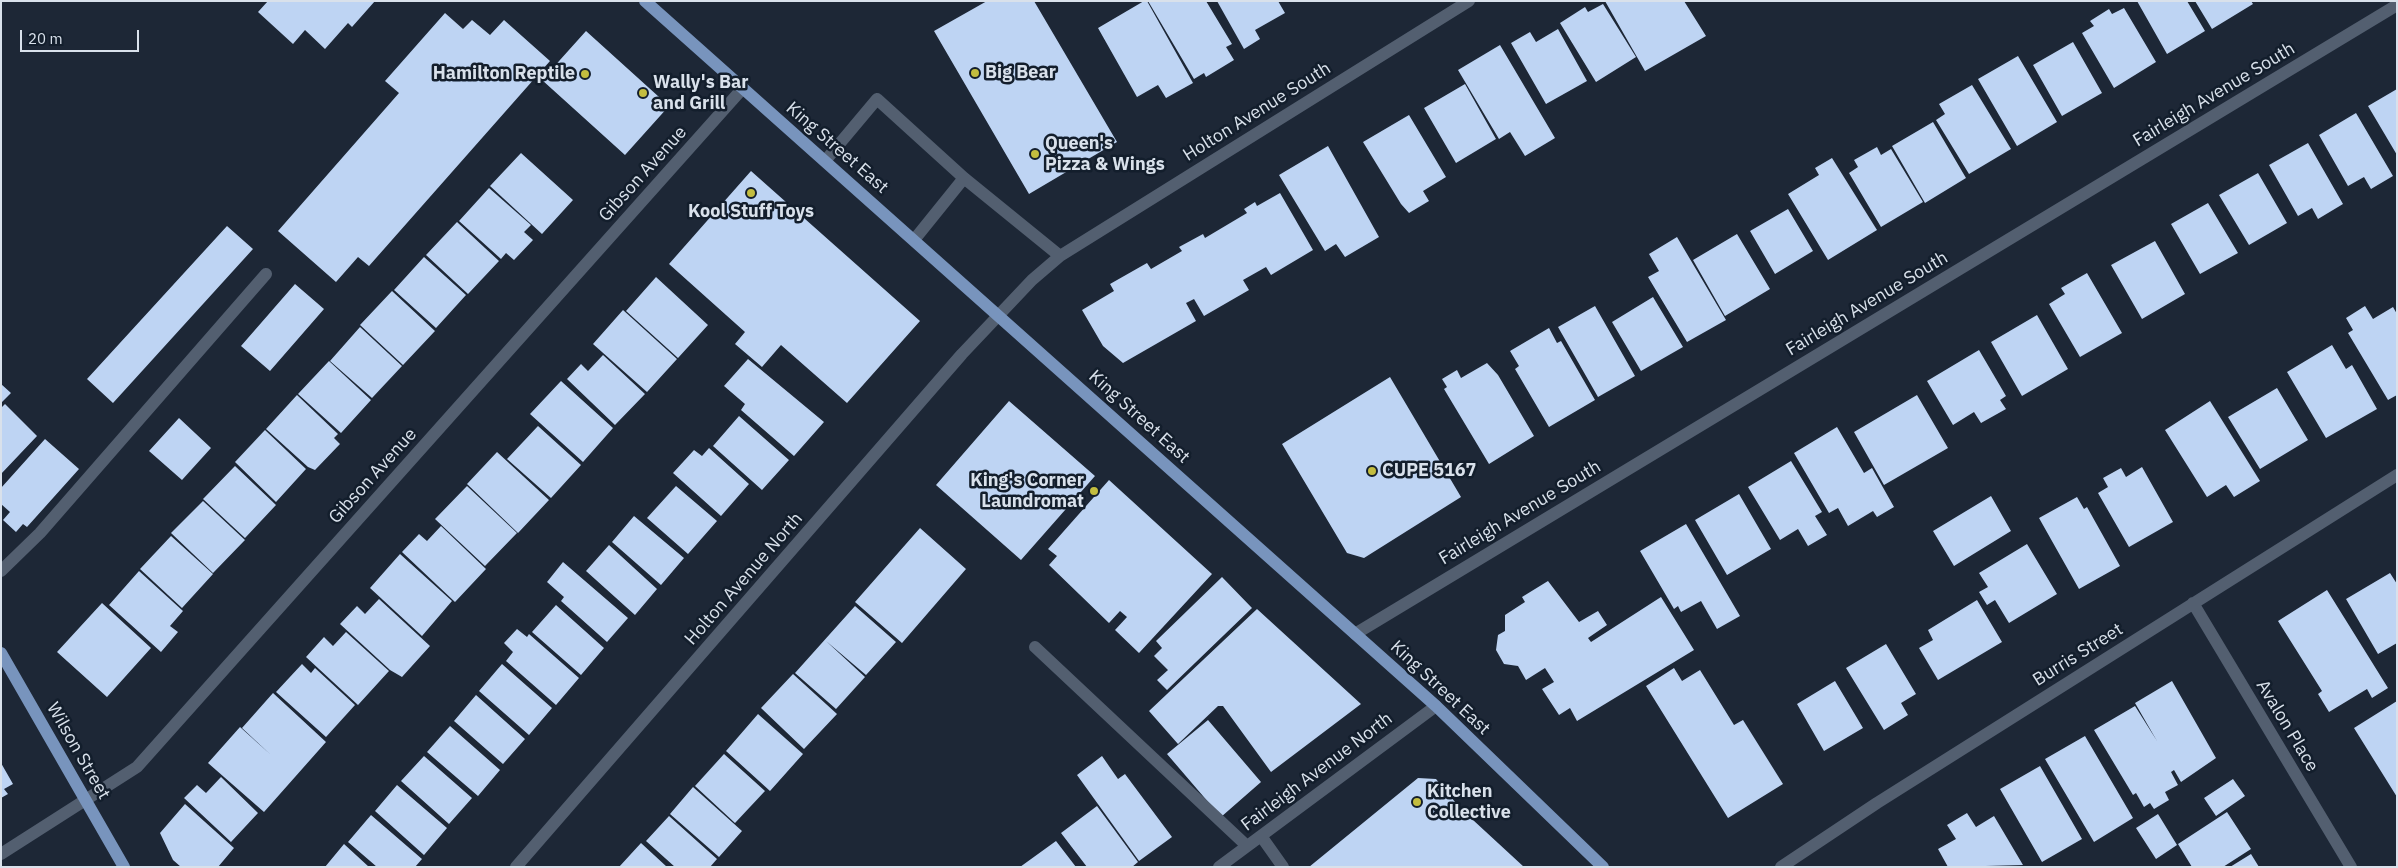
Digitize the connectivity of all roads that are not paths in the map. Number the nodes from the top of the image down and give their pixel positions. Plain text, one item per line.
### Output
1 (645, 1) edge
2 (1469, 1) edge
3 (2397, 5) edge
4 (743, 88) junction
5 (825, 161) junction
6 (964, 178) junction
7 (914, 240) junction
8 (1060, 256) junction
9 (266, 274) dead end
10 (998, 314) junction
11 (2397, 475) edge
12 (1, 571) edge
13 (2193, 603) junction
14 (1356, 634) junction
15 (1035, 647) dead end
16 (1, 653) edge
17 (1436, 706) junction
18 (87, 799) junction
19 (1260, 836) junction
20 (1247, 846) junction
21 (1, 854) edge
22 (124, 867) edge
23 (516, 867) edge
24 (1219, 867) edge
25 (1282, 867) edge
26 (1603, 867) edge
27 (1781, 867) edge
28 (2351, 867) edge

1 - 4 main road, King Street East
2 - 8 street, Holton Avenue South
3 - 14 street, Fairleigh Avenue South
4 - 5 main road, King Street East
4 - 18 street, Gibson Avenue
5 - 6 street
5 - 7 main road, King Street East
6 - 7 street
6 - 8 street
7 - 10 main road, King Street East
8 - 10 street, Holton Avenue South
9 - 12 street
10 - 14 main road, King Street East
10 - 23 street, Holton Avenue North
11 - 13 street, Burris Street
13 - 27 street, Burris Street
13 - 28 street, Avalon Place
14 - 17 main road, King Street East
15 - 20 street
16 - 18 main road, Wilson Street
17 - 19 street, Fairleigh Avenue North
17 - 26 main road, King Street East
18 - 21 street, Gibson Avenue
18 - 22 main road, Wilson Street
19 - 20 street, Fairleigh Avenue North
19 - 25 street
20 - 24 street, Fairleigh Avenue North

